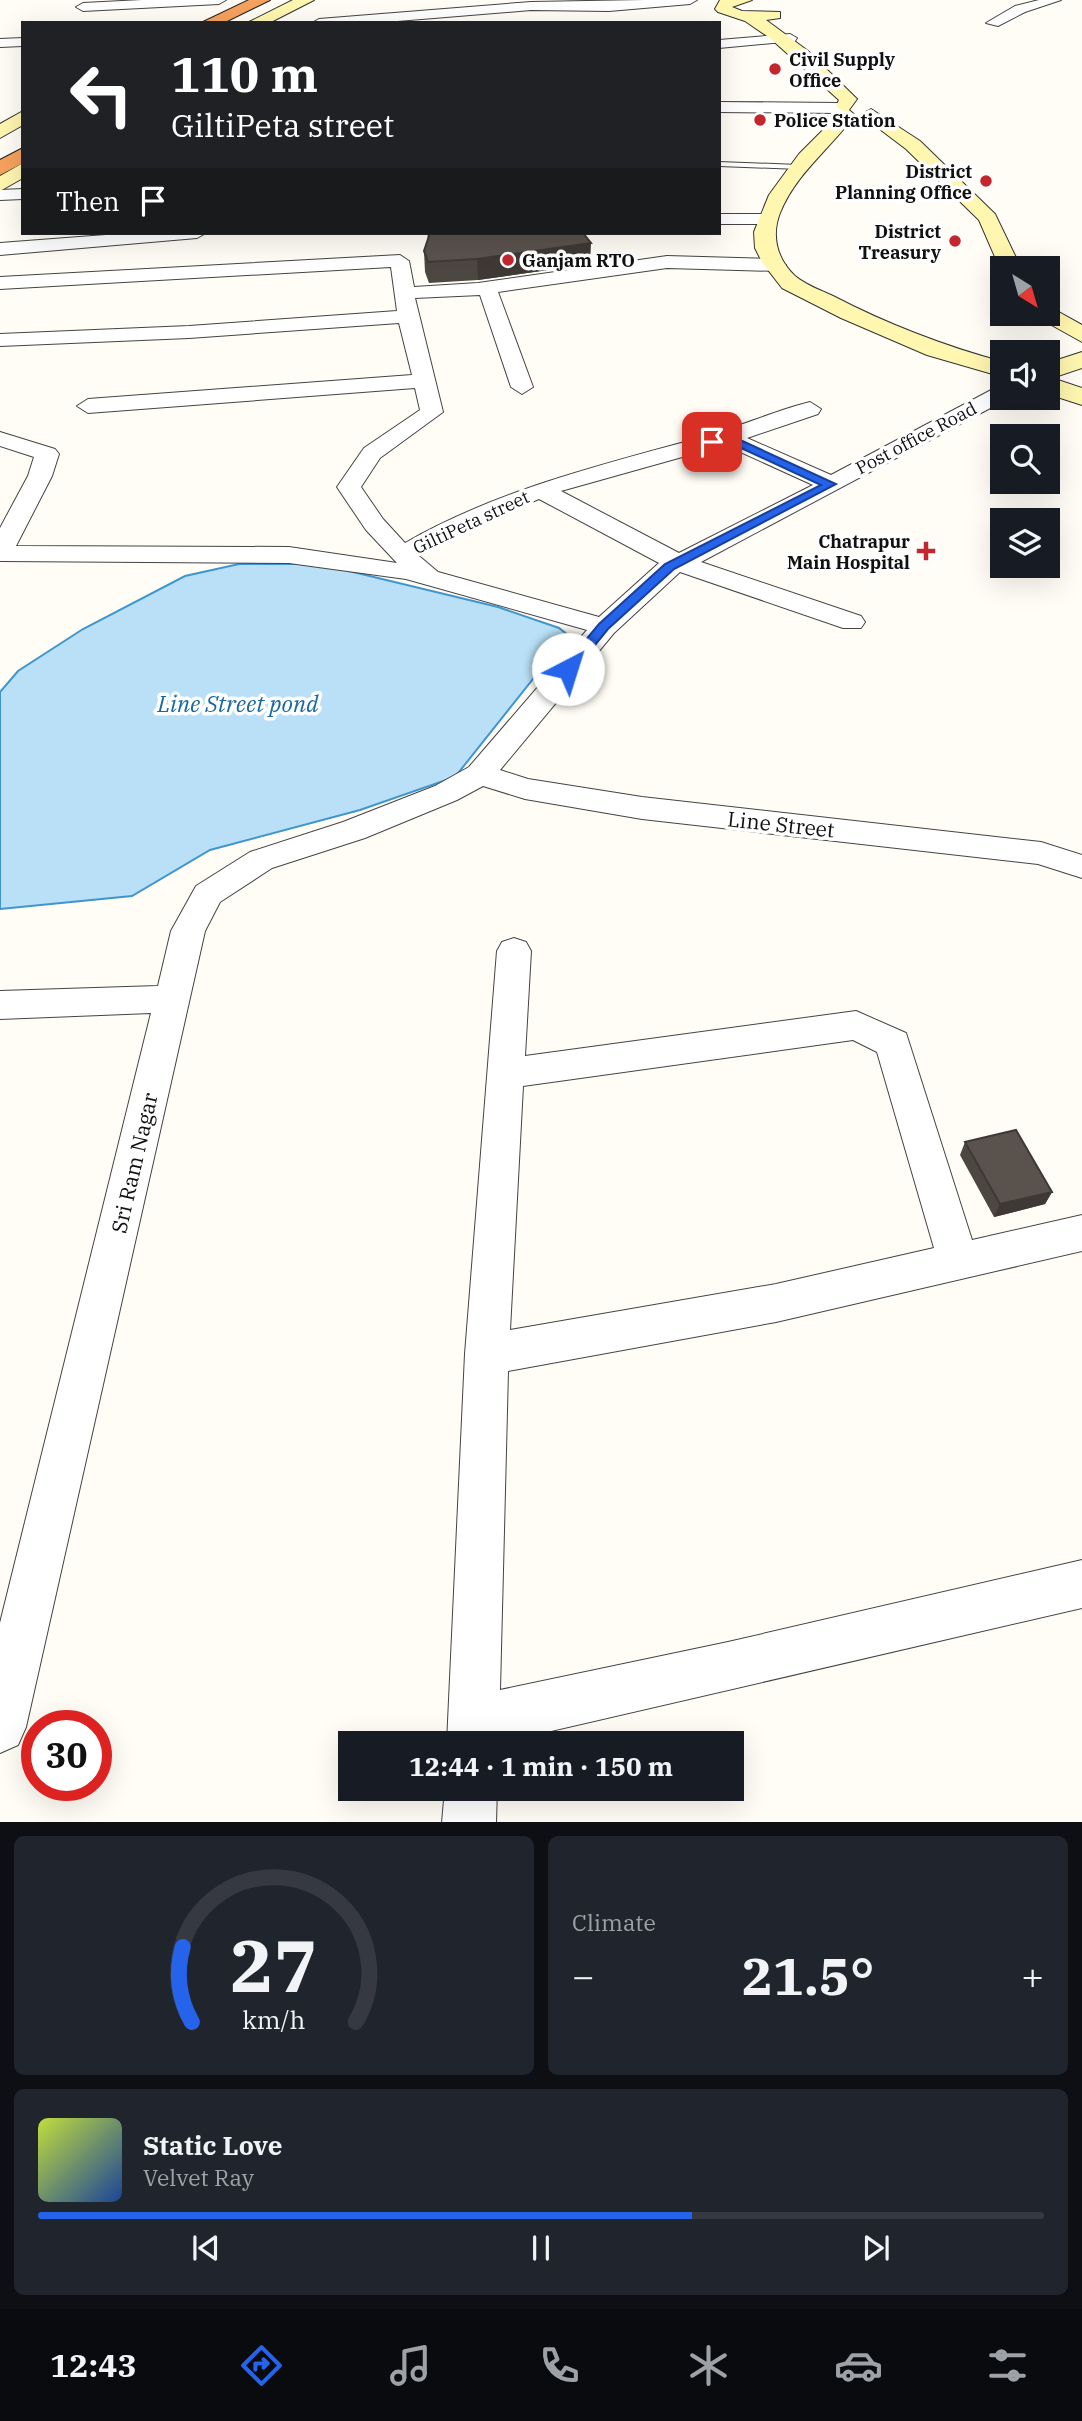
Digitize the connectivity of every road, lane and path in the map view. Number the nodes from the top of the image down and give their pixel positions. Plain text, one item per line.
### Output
1 (219, 0) edge
2 (262, 0) edge
3 (285, 0) edge
4 (306, 0) edge
5 (691, 0) edge
6 (744, 0) edge
7 (1054, 0) edge
8 (738, 1) edge
9 (85, 4) edge
10 (726, 4) edge
11 (774, 5) edge
12 (750, 17) junction
13 (426, 18) edge
14 (78, 21) edge
15 (214, 21) edge
16 (240, 21) edge
17 (259, 21) edge
18 (362, 21) edge
19 (993, 23) dead end
20 (785, 39) junction
21 (21, 42) edge
22 (0, 43) edge
23 (721, 44) edge
24 (721, 107) edge
25 (854, 110) junction
26 (21, 117) edge
27 (0, 132) edge
28 (21, 133) edge
29 (0, 147) edge
30 (21, 155) edge
31 (721, 164) edge
32 (799, 167) junction
33 (0, 169) edge
34 (21, 170) edge
35 (0, 185) edge
36 (21, 194) edge
37 (0, 195) edge
38 (721, 219) edge
39 (768, 219) junction
40 (174, 235) edge
41 (0, 250) edge
42 (1005, 256) edge
43 (777, 265) junction
44 (0, 283) edge
45 (486, 287) junction
46 (405, 305) junction
47 (1060, 321) edge
48 (1082, 335) edge
49 (0, 340) edge
50 (1082, 359) edge
51 (990, 367) edge
52 (1060, 367) edge
53 (424, 381) junction
54 (522, 387) dead end
55 (1060, 389) edge
56 (1082, 397) edge
57 (990, 400) edge
58 (88, 406) dead end
59 (810, 409) dead end
60 (727, 437) junction
61 (0, 439) edge
62 (830, 484) junction
63 (540, 490) junction
64 (0, 553) edge
65 (402, 555) junction
66 (677, 562) junction
67 (428, 577) junction
68 (852, 622) dead end
69 (604, 626) junction
70 (480, 774) junction
71 (1082, 867) edge
72 (514, 951) dead end
73 (172, 999) junction
74 (0, 1005) edge
75 (506, 1074) junction
76 (1082, 1233) edge
77 (958, 1262) junction
78 (487, 1354) junction
79 (1082, 1584) edge
80 (0, 1727) edge
81 (473, 1731) edge
82 (477, 1731) edge
83 (470, 1801) edge
84 (468, 1822) edge

1 - 9 street
2 - 15 highway
3 - 16 highway
4 - 17 main road
5 - 10 main road
5 - 13 street
6 - 8 main road
7 - 19 street
8 - 10 main road
9 - 14 street
10 - 12 main road
11 - 12 main road
11 - 20 main road
12 - 20 main road
13 - 18 street
20 - 23 street
20 - 25 main road
21 - 22 street
24 - 25 street
25 - 32 main road
25 - 42 main road
26 - 27 main road
28 - 29 highway
30 - 33 highway
31 - 32 lane
32 - 39 main road
34 - 35 main road
36 - 37 street
38 - 39 street
39 - 43 main road
40 - 41 street
43 - 45 street
43 - 51 main road
44 - 46 street
45 - 46 street
45 - 54 street
46 - 49 street
46 - 53 street
47 - 48 main road
50 - 52 main road
53 - 58 street
53 - 65 street
55 - 56 main road
57 - 62 street, Post office Road
59 - 60 street, GiltiPeta street
60 - 62 street
60 - 63 street, GiltiPeta street
61 - 64 street
62 - 66 street, Post office Road
63 - 65 street, GiltiPeta street
63 - 66 street, GiltiPeta street
64 - 67 street
65 - 67 street
66 - 68 street, GiltiPeta street
66 - 69 street, Post office Road
67 - 69 street
69 - 70 street, Post office Road
70 - 71 street, Line Street
70 - 73 street, Sri Ram Nagar
72 - 75 street
73 - 74 street
73 - 80 street, Sri Ram Nagar
75 - 77 street
75 - 78 street
76 - 77 street
77 - 78 street
78 - 81 street
79 - 82 street
83 - 84 street

